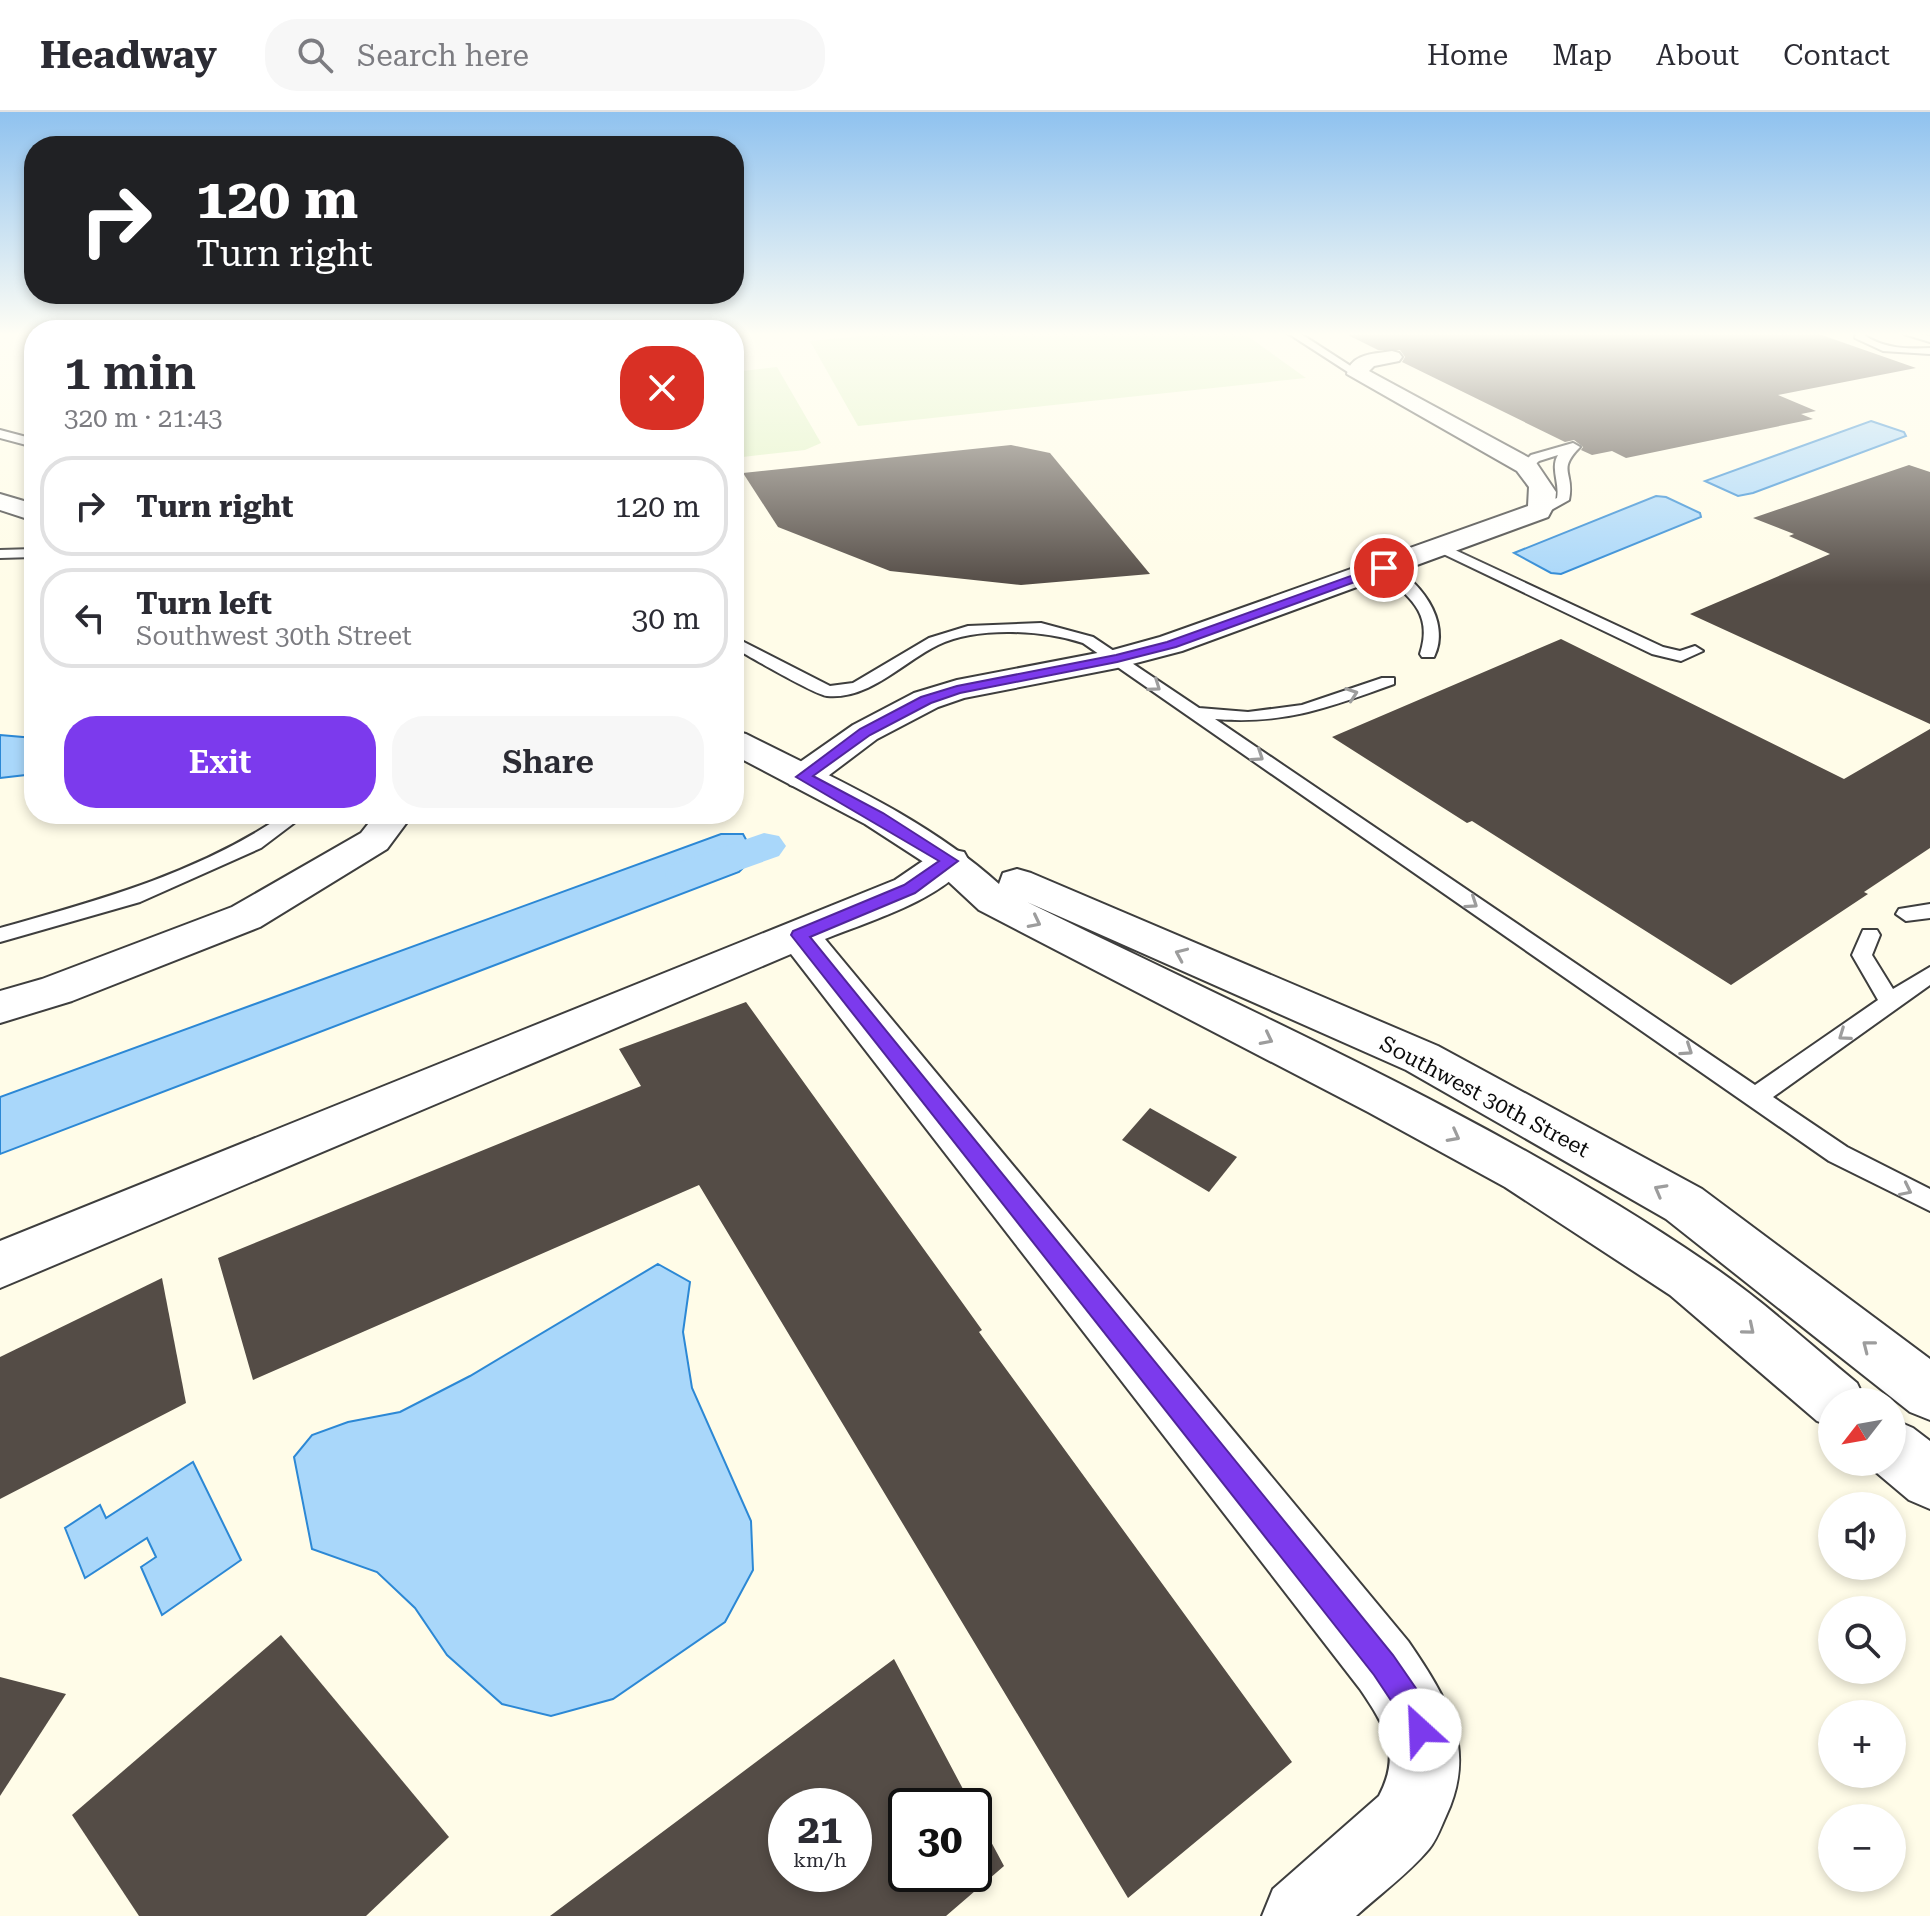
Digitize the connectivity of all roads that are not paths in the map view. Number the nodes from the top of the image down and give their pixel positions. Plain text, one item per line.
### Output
1 (1435, 416) edge
2 (0, 434) edge
3 (24, 440) edge
4 (1526, 466) junction
5 (0, 482) edge
6 (24, 489) edge
7 (0, 502) edge
8 (24, 510) edge
9 (1539, 511) junction
10 (1440, 547) junction
11 (24, 553) edge
12 (0, 554) edge
13 (1384, 568) junction
14 (744, 647) edge
15 (1695, 651) dead end
16 (1428, 654) dead end
17 (1117, 659) junction
18 (1388, 681) dead end
19 (1193, 712) junction
20 (744, 746) edge
21 (803, 777) junction
22 (283, 824) edge
23 (387, 824) edge
24 (950, 861) junction
25 (1930, 911) edge
26 (1906, 914) dead end
27 (0, 935) edge
28 (799, 935) junction
29 (1870, 935) dead end
30 (1930, 974) edge
31 (1890, 1002) junction
32 (0, 1007) edge
33 (1756, 1097) junction
34 (1930, 1201) edge
35 (0, 1265) edge
36 (1820, 1388) edge
37 (1930, 1393) edge
38 (1906, 1459) edge
39 (1930, 1479) edge
40 (1300, 1916) edge

1 - 4 street
2 - 3 lane
4 - 9 street
4 - 9 lane
5 - 6 street
7 - 8 street
9 - 10 street
10 - 13 street
10 - 15 lane
11 - 12 lane
13 - 16 lane
13 - 17 street
14 - 17 lane
17 -> 19 lane
17 - 21 street
19 -> 18 lane
19 -> 33 lane
20 - 21 street, Southwest 30th Street
21 - 24 street, Southwest 30th Street
22 - 27 lane
23 - 32 street
24 - 28 street
24 -> 36 street, Southwest 30th Street
37 -> 24 street, Southwest 30th Street
25 - 26 lane
28 - 35 street
28 - 40 street
29 - 31 lane
30 - 31 lane
31 -> 33 lane
33 -> 34 lane
38 - 39 street

